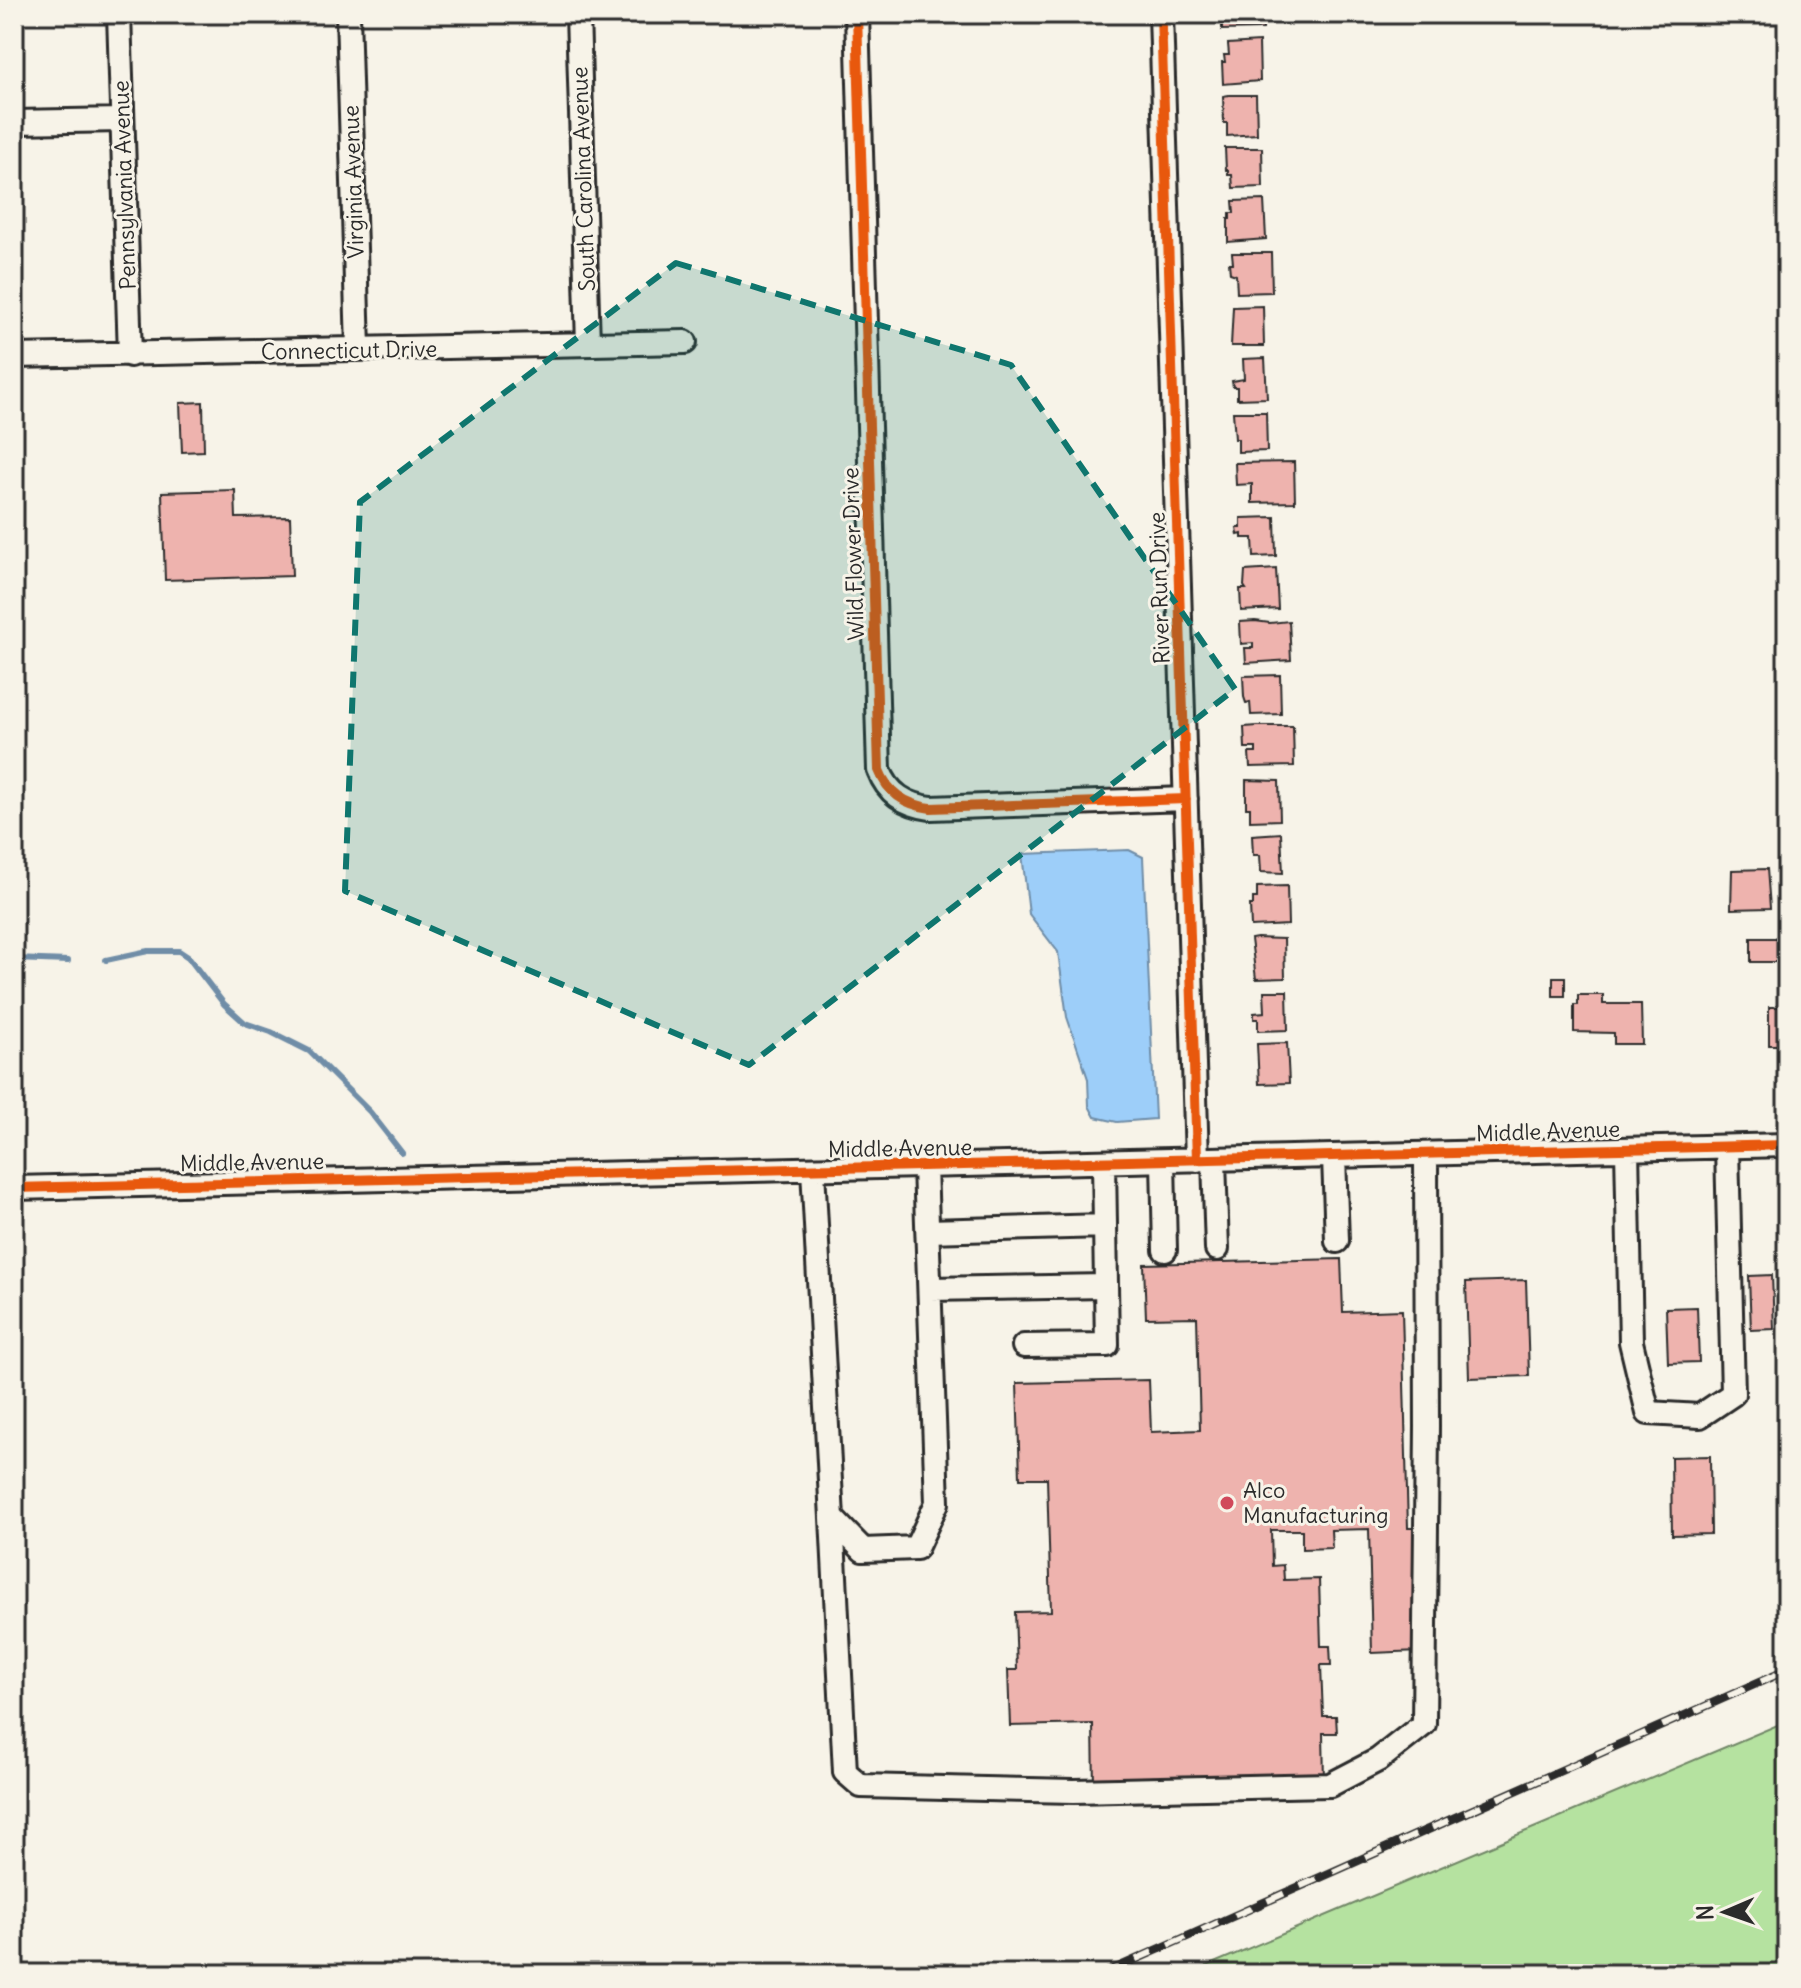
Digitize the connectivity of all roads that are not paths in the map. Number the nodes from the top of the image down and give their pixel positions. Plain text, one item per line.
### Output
1 (119, 14) edge
2 (348, 14) edge
3 (578, 14) edge
4 (857, 14) edge
5 (1161, 14) edge
6 (122, 120) junction
7 (14, 122) edge
8 (685, 342) dead end
9 (588, 344) junction
10 (358, 349) junction
11 (130, 355) junction
12 (14, 356) edge
13 (1186, 799) junction
14 (1787, 1145) edge
15 (1727, 1147) junction
16 (1627, 1149) junction
17 (1426, 1155) junction
18 (1334, 1157) junction
19 (1206, 1160) junction
20 (1163, 1161) junction
21 (1104, 1163) junction
22 (925, 1167) junction
23 (813, 1170) junction
24 (14, 1188) edge
25 (1104, 1226) junction
26 (928, 1231) junction
27 (1337, 1241) dead end
28 (1217, 1249) dead end
29 (1165, 1250) dead end
30 (1106, 1286) junction
31 (930, 1289) junction
32 (1024, 1346) dead end
33 (832, 1518) junction

1 - 6 street, Pennsylvania Avenue
2 - 10 street, Virginia Avenue
3 - 9 street, South Carolina Avenue
4 - 13 street, Wild Flower Drive
5 - 13 street, River Run Drive
6 - 7 street
6 - 11 street, Pennsylvania Avenue
8 - 9 street, Connecticut Drive
9 - 10 street, Connecticut Drive
10 - 11 street, Connecticut Drive
11 - 12 street, Connecticut Drive
13 - 19 street, River Run Drive
14 - 15 street, Middle Avenue
15 - 16 street, Middle Avenue
15 - 16 street
16 - 17 street, Middle Avenue
17 - 18 street, Middle Avenue
17 - 33 street
18 - 19 street, Middle Avenue
18 - 27 street
19 - 20 street, Middle Avenue
19 - 28 street, River Run Drive
20 - 21 street, Middle Avenue
20 - 29 street
21 - 22 street, Middle Avenue
21 - 25 street
22 - 23 street, Middle Avenue
22 - 26 street
23 - 24 street, Middle Avenue
23 - 33 street
25 - 26 street
25 - 30 street
26 - 31 street
30 - 31 street
30 - 32 street
31 - 33 street

